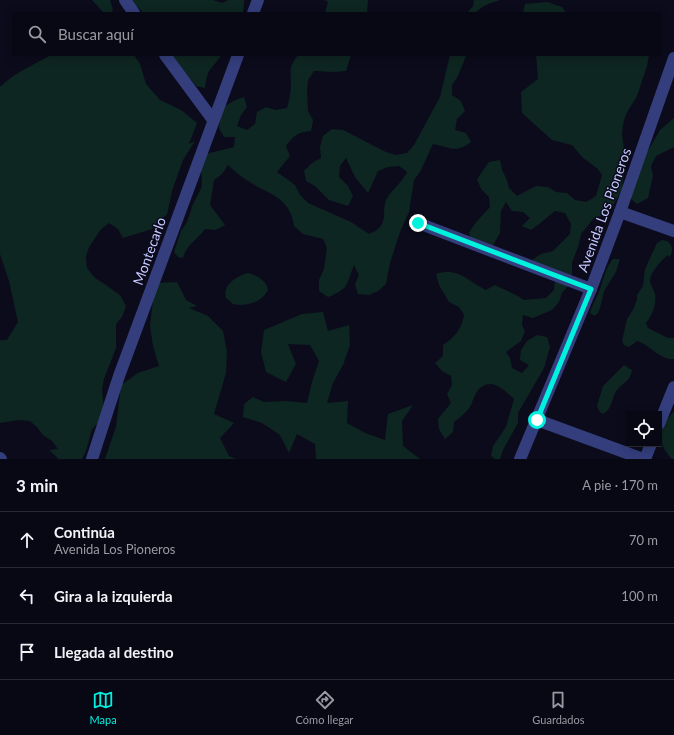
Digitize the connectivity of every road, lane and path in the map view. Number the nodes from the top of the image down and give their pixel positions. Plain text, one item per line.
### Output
1 (125, 0) edge
2 (258, 0) edge
3 (133, 12) edge
4 (253, 12) edge
5 (166, 56) edge
6 (238, 56) edge
7 (674, 58) edge
8 (214, 120) junction
9 (620, 212) junction
10 (418, 223) dead end
11 (674, 231) edge
12 (591, 289) junction
13 (674, 387) edge
14 (662, 417) edge
15 (537, 420) junction
16 (650, 447) edge
17 (92, 459) edge
18 (520, 459) edge
19 (644, 459) edge

1 - 3 street
2 - 4 street
5 - 8 street
6 - 8 street, Montecarlo
7 - 9 street, Avenida Los Pioneros
8 - 17 street, Montecarlo
9 - 11 street
9 - 12 street, Avenida Los Pioneros
10 - 12 street
12 - 15 street, Avenida Los Pioneros
13 - 14 street
15 - 18 street, Avenida Los Pioneros
15 - 19 street
16 - 19 street

